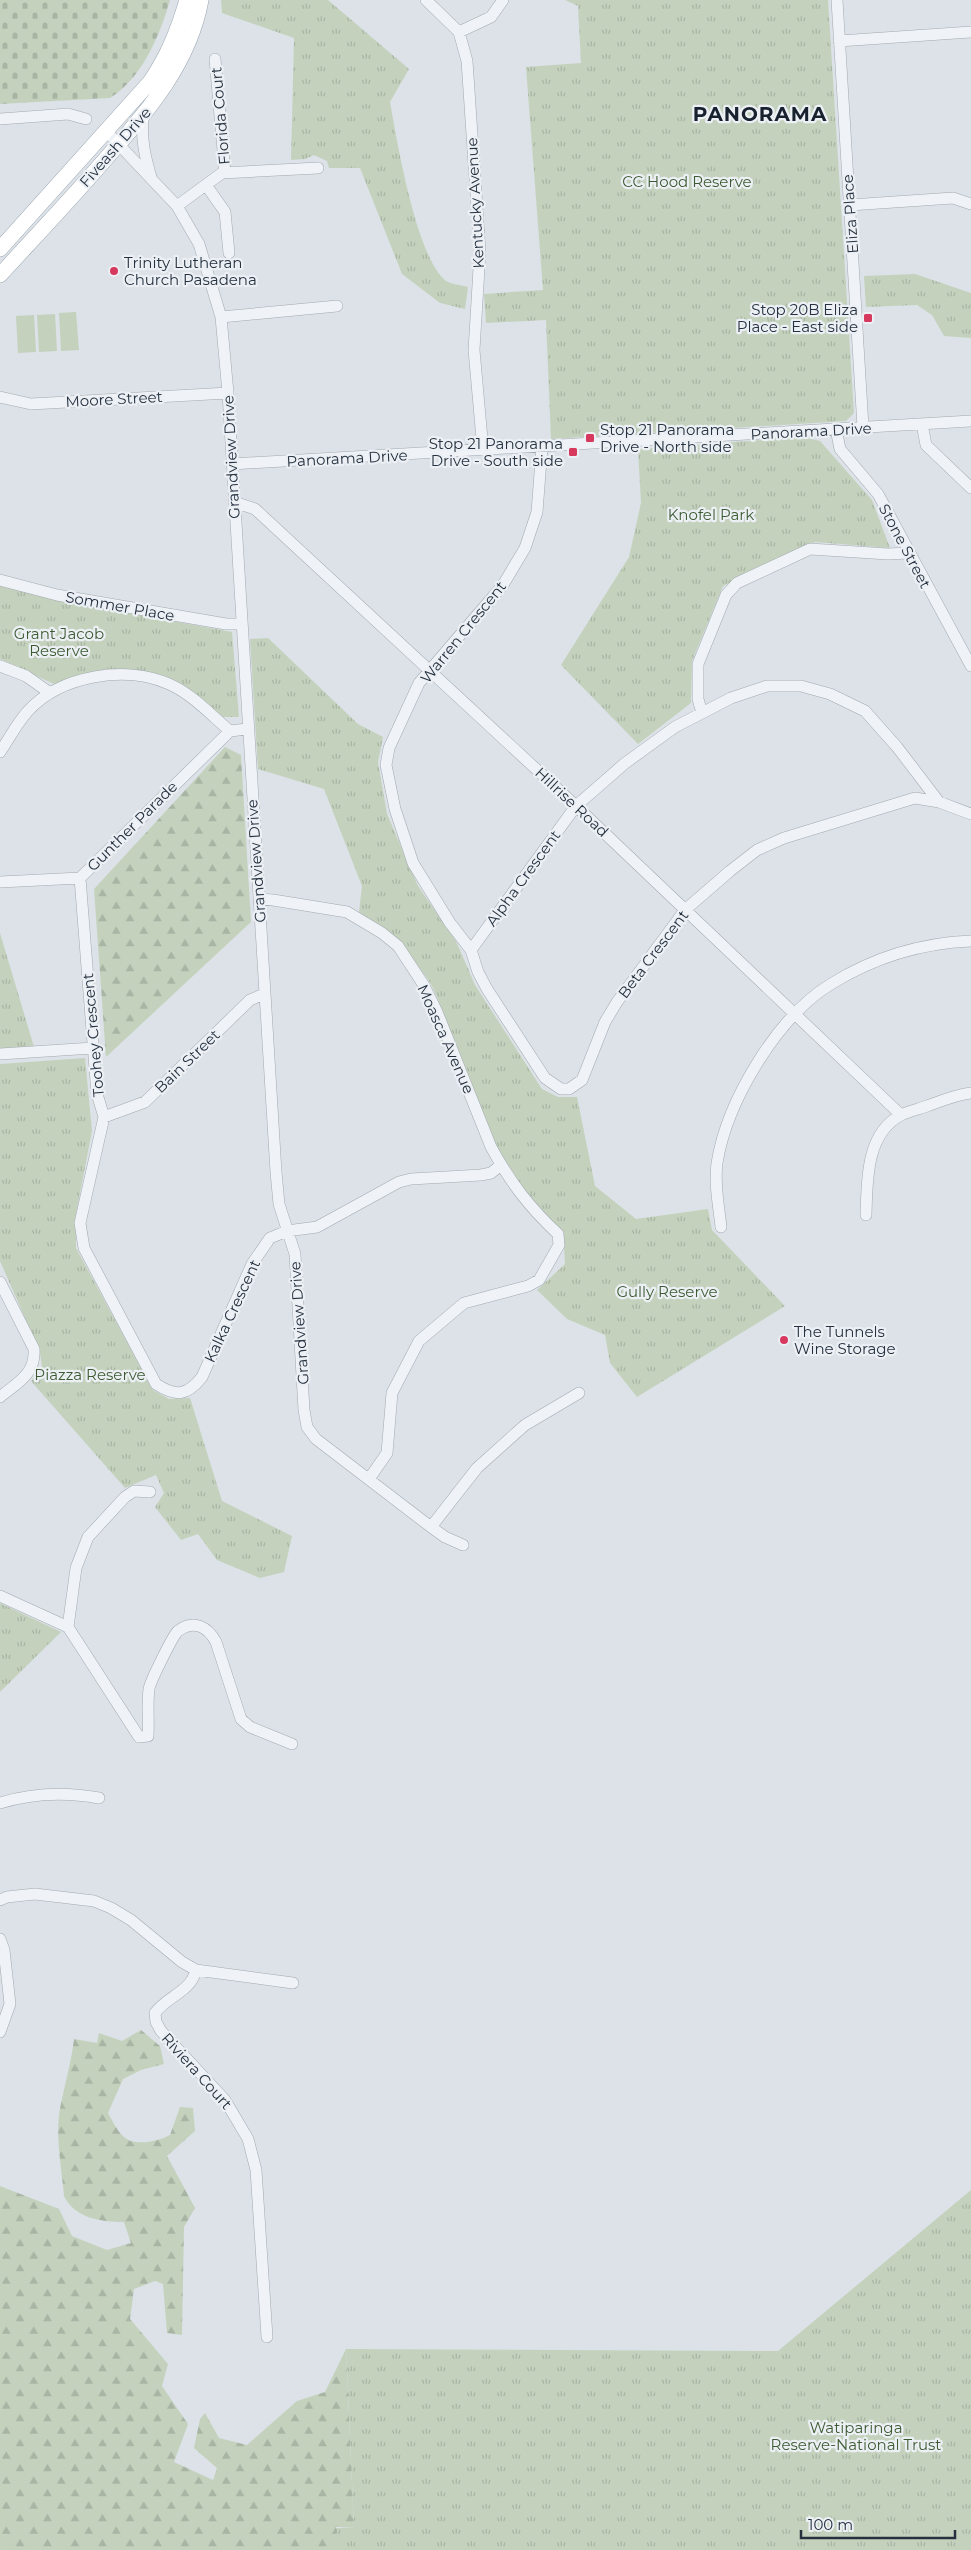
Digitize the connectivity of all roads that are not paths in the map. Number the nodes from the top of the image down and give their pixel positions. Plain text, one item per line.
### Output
1 (187, 0) edge
2 (201, 0) edge
3 (426, 0) edge
4 (503, 0) edge
5 (837, 0) edge
6 (459, 32) junction
7 (971, 32) edge
8 (839, 41) junction
9 (214, 59) dead end
10 (143, 118) junction
11 (86, 119) dead end
12 (1, 120) edge
13 (107, 132) junction
14 (119, 144) junction
15 (318, 168) dead end
16 (225, 174) junction
17 (152, 179) junction
18 (206, 185) junction
19 (971, 204) edge
20 (850, 205) junction
21 (177, 206) junction
22 (0, 249) edge
23 (229, 254) dead end
24 (0, 276) edge
25 (337, 306) dead end
26 (221, 317) junction
27 (228, 393) junction
28 (0, 397) edge
29 (971, 421) edge
30 (922, 424) junction
31 (863, 428) junction
32 (836, 429) junction
33 (542, 447) junction
34 (483, 450) junction
35 (232, 464) junction
36 (971, 488) edge
37 (234, 502) junction
38 (908, 553) junction
39 (0, 580) edge
40 (242, 624) junction
41 (0, 666) edge
42 (971, 666) edge
43 (429, 670) junction
44 (50, 693) junction
45 (702, 713) junction
46 (247, 729) junction
47 (230, 731) junction
48 (0, 752) edge
49 (939, 802) junction
50 (576, 806) junction
51 (971, 814) edge
52 (80, 878) junction
53 (0, 882) edge
54 (259, 900) junction
55 (685, 910) junction
56 (971, 941) edge
57 (471, 950) junction
58 (264, 994) junction
59 (796, 1014) junction
60 (93, 1048) junction
61 (0, 1054) edge
62 (569, 1090) joint
63 (971, 1093) edge
64 (901, 1115) junction
65 (104, 1117) junction
66 (501, 1165) junction
67 (866, 1215) dead end
68 (721, 1228) dead end
69 (287, 1231) junction
70 (0, 1282) edge
71 (578, 1393) dead end
72 (180, 1394) joint
73 (0, 1397) edge
74 (369, 1479) junction
75 (150, 1492) dead end
76 (431, 1527) junction
77 (463, 1546) dead end
78 (0, 1596) edge
79 (68, 1627) junction
80 (292, 1744) dead end
81 (99, 1798) dead end
82 (0, 1803) edge
83 (0, 1900) edge
84 (0, 1939) edge
85 (196, 1970) junction
86 (293, 1983) dead end
87 (0, 2032) edge
88 (267, 2338) dead end

1 - 13 main road, Fiveash Drive
2 - 10 main road, Fiveash Drive
3 - 6 street, Kentucky Avenue
4 - 6 street
5 - 8 street, Eliza Place
6 - 34 street, Kentucky Avenue
7 - 8 street
8 - 20 street, Eliza Place
9 - 16 street, Florida Court
10 - 14 main road, Fiveash Drive
10 - 17 street
11 - 12 street
13 - 14 street, Grandview Drive
13 - 22 main road, Fiveash Drive
14 - 17 street, Grandview Drive
14 - 24 main road, Fiveash Drive
15 - 16 street, Florida Court
16 - 18 street, Florida Court
17 - 21 street, Grandview Drive
18 - 21 street, Florida Court
18 - 23 street
19 - 20 street
20 - 31 street, Eliza Place
21 - 26 street, Grandview Drive
25 - 26 street
26 - 27 street, Grandview Drive
27 - 28 street, Moore Street
27 - 35 street, Grandview Drive
29 - 30 street, Panorama Drive
30 - 31 street, Panorama Drive
30 - 36 street
31 - 32 street, Panorama Drive
32 - 33 street, Panorama Drive
32 - 38 street, Stone Street
33 - 34 street, Panorama Drive
33 - 43 street, Warren Crescent
34 - 35 street, Panorama Drive
35 - 37 street, Grandview Drive
37 - 40 street, Grandview Drive
37 - 43 street, Hillrise Road
38 - 42 street, Stone Street
38 - 45 street
39 - 40 street, Sommer Place
40 - 46 street, Grandview Drive
41 - 44 street
43 - 50 street, Hillrise Road
43 - 57 street, Warren Crescent
44 - 47 street
44 - 48 street
45 - 49 street, Alpha Crescent
45 - 50 street, Alpha Crescent
46 - 47 street
46 - 54 street, Grandview Drive
47 - 52 street, Gunther Parade
49 - 51 street, Beta Crescent
49 - 55 street, Beta Crescent
50 - 55 street, Hillrise Road
50 - 57 street, Alpha Crescent
52 - 53 street, Gunther Parade
52 - 60 street, Toohey Crescent
54 - 58 street, Grandview Drive
54 - 66 street, Moasca Avenue
55 - 59 street, Hillrise Road
55 - 62 street, Beta Crescent
56 - 59 street
57 - 62 street, Warren Crescent
58 - 65 street, Bain Street
58 - 69 street, Grandview Drive
59 - 64 street, Hillrise Road
59 - 68 street
60 - 61 street
60 - 65 street, Toohey Crescent
63 - 64 street
64 - 67 street
65 - 72 street, Toohey Crescent
66 - 69 street
66 - 74 street, Moasca Avenue
69 - 72 street, Kalka Crescent
69 - 74 street, Grandview Drive
70 - 73 street
71 - 76 street
74 - 76 street, Grandview Drive
75 - 79 street
76 - 77 street, Grandview Drive
78 - 79 street
79 - 80 street
81 - 82 street
83 - 85 street
84 - 87 street
85 - 86 street
85 - 88 street, Riviera Court

